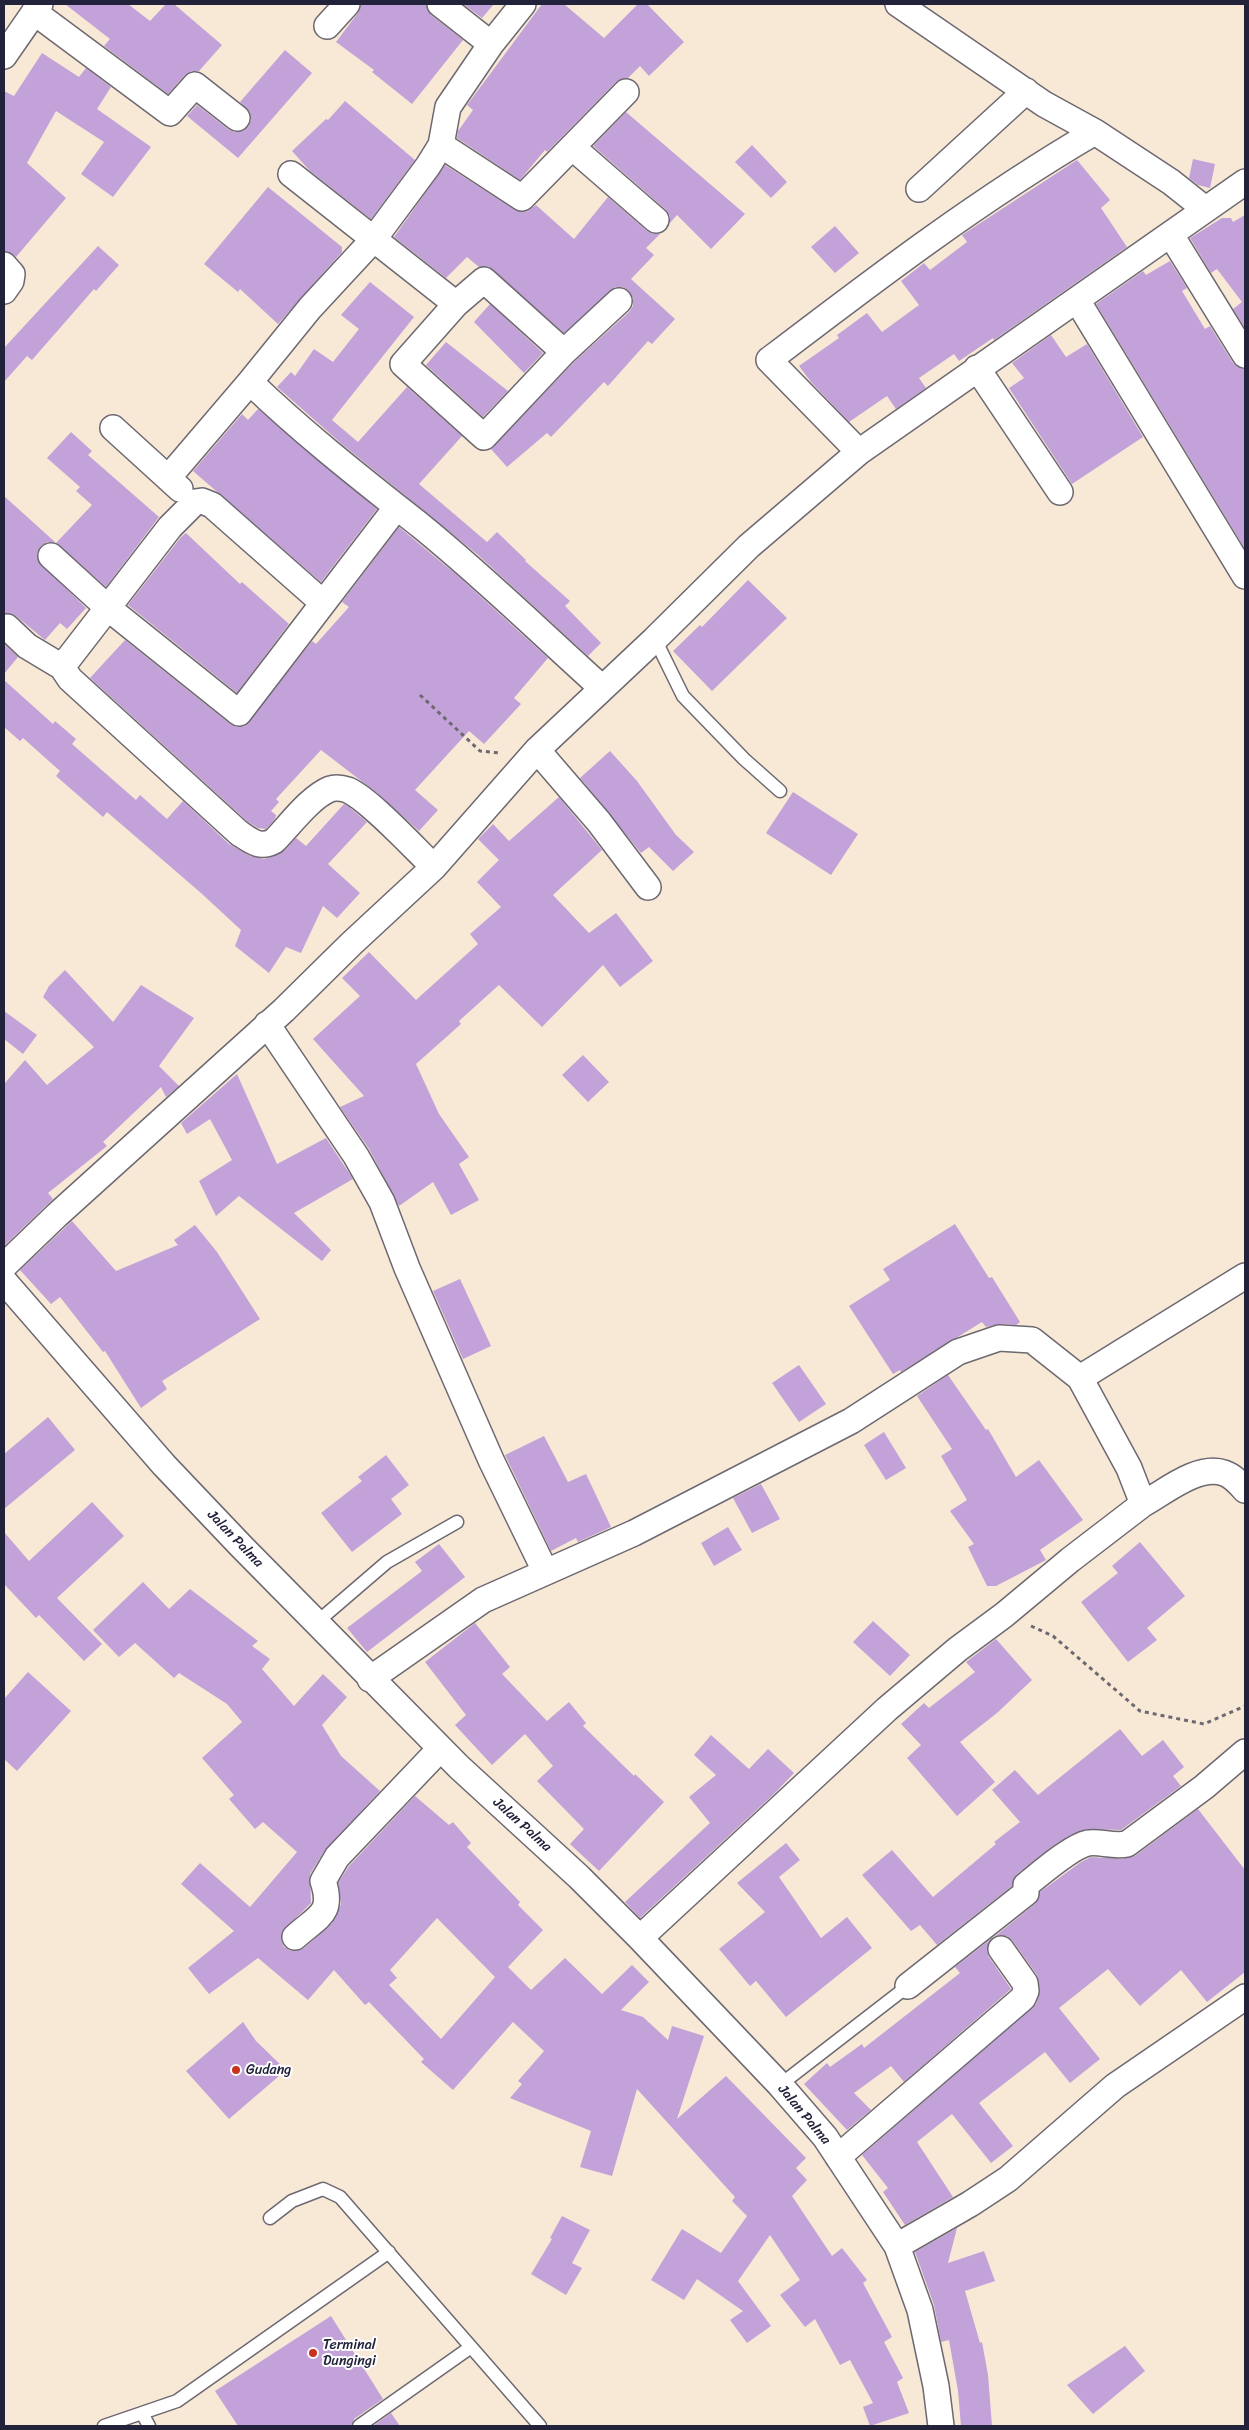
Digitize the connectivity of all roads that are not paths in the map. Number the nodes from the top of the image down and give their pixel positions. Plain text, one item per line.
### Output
1 (347, 4) edge
2 (440, 4) edge
3 (523, 4) edge
4 (898, 4) edge
5 (37, 8) edge
6 (327, 26) dead end
7 (491, 44) junction
8 (4, 56) edge
9 (1026, 91) junction
10 (626, 92) dead end
11 (237, 118) dead end
12 (1095, 132) junction
13 (441, 145) junction
14 (572, 147) junction
15 (291, 174) dead end
16 (1245, 182) edge
17 (919, 189) dead end
18 (1205, 209) junction
19 (656, 220) dead end
20 (1170, 235) junction
21 (373, 240) junction
22 (4, 265) edge
23 (4, 291) edge
24 (1077, 300) junction
25 (619, 301) dead end
26 (456, 304) junction
27 (564, 352) junction
28 (1245, 355) edge
29 (978, 368) junction
30 (250, 382) junction
31 (113, 428) dead end
32 (859, 452) junction
33 (168, 478) junction
34 (1060, 492) dead end
35 (195, 502) junction
36 (396, 508) junction
37 (51, 556) dead end
38 (1245, 576) edge
39 (322, 602) junction
40 (108, 608) junction
41 (7, 627) dead end
42 (655, 639) junction
43 (62, 667) junction
44 (602, 688) junction
45 (537, 750) junction
46 (780, 791) dead end
47 (434, 867) junction
48 (648, 887) dead end
49 (267, 1024) junction
50 (4, 1266) edge
51 (1245, 1276) edge
52 (4, 1281) edge
53 (1080, 1378) junction
54 (1245, 1490) edge
55 (1143, 1504) junction
56 (457, 1522) dead end
57 (545, 1571) junction
58 (316, 1623) junction
59 (370, 1679) junction
60 (440, 1749) junction
61 (1245, 1752) edge
62 (295, 1938) dead end
63 (640, 1938) junction
64 (1001, 1949) dead end
65 (908, 1986) joint
66 (1245, 1998) edge
67 (780, 2085) junction
68 (838, 2157) junction
69 (270, 2218) dead end
70 (897, 2246) junction
71 (388, 2252) junction
72 (471, 2347) junction
73 (142, 2413) junction
74 (104, 2426) edge
75 (149, 2426) edge
76 (359, 2426) edge
77 (540, 2426) edge
78 (941, 2426) edge

1 - 6 street
2 - 7 street
3 - 7 street
4 - 9 street
5 - 8 street
5 - 11 street
7 - 13 street
9 - 12 street
9 - 17 street
10 - 14 street
12 - 18 street
12 - 32 street
13 - 14 street
13 - 21 street
14 - 19 street
15 - 21 street
16 - 18 street
18 - 20 street
20 - 24 street
20 - 28 street
21 - 26 street
21 - 30 street
22 - 23 street
24 - 29 street
24 - 38 street
25 - 27 street
26 - 27 street
26 - 27 street
29 - 32 street
29 - 34 street
30 - 33 street
30 - 36 street
31 - 33 street
32 - 42 street
33 - 35 street
35 - 39 street
35 - 40 street
36 - 39 street
36 - 44 street
37 - 40 street
39 - 40 street
40 - 43 street
41 - 43 street
42 - 44 street
42 - 46 lane
43 - 47 street
44 - 45 street
45 - 47 street
45 - 48 street
47 - 49 street
49 - 50 street
49 - 57 street
51 - 53 street
52 - 58 street, Jalan Palma
53 - 55 street
53 - 57 street
54 - 55 street
55 - 63 street
56 - 58 lane
57 - 59 street
58 - 59 street, Jalan Palma
59 - 60 street, Jalan Palma
60 - 62 street
60 - 63 street, Jalan Palma
61 - 65 street
63 - 67 street, Jalan Palma
64 - 68 street
65 - 67 lane
66 - 70 street
67 - 68 street, Jalan Palma
68 - 70 street, Jalan Palma
69 - 71 lane
70 - 78 street, Jalan Palma
71 - 72 lane
71 - 73 lane
72 - 76 lane
72 - 77 lane
73 - 74 lane
73 - 75 lane

